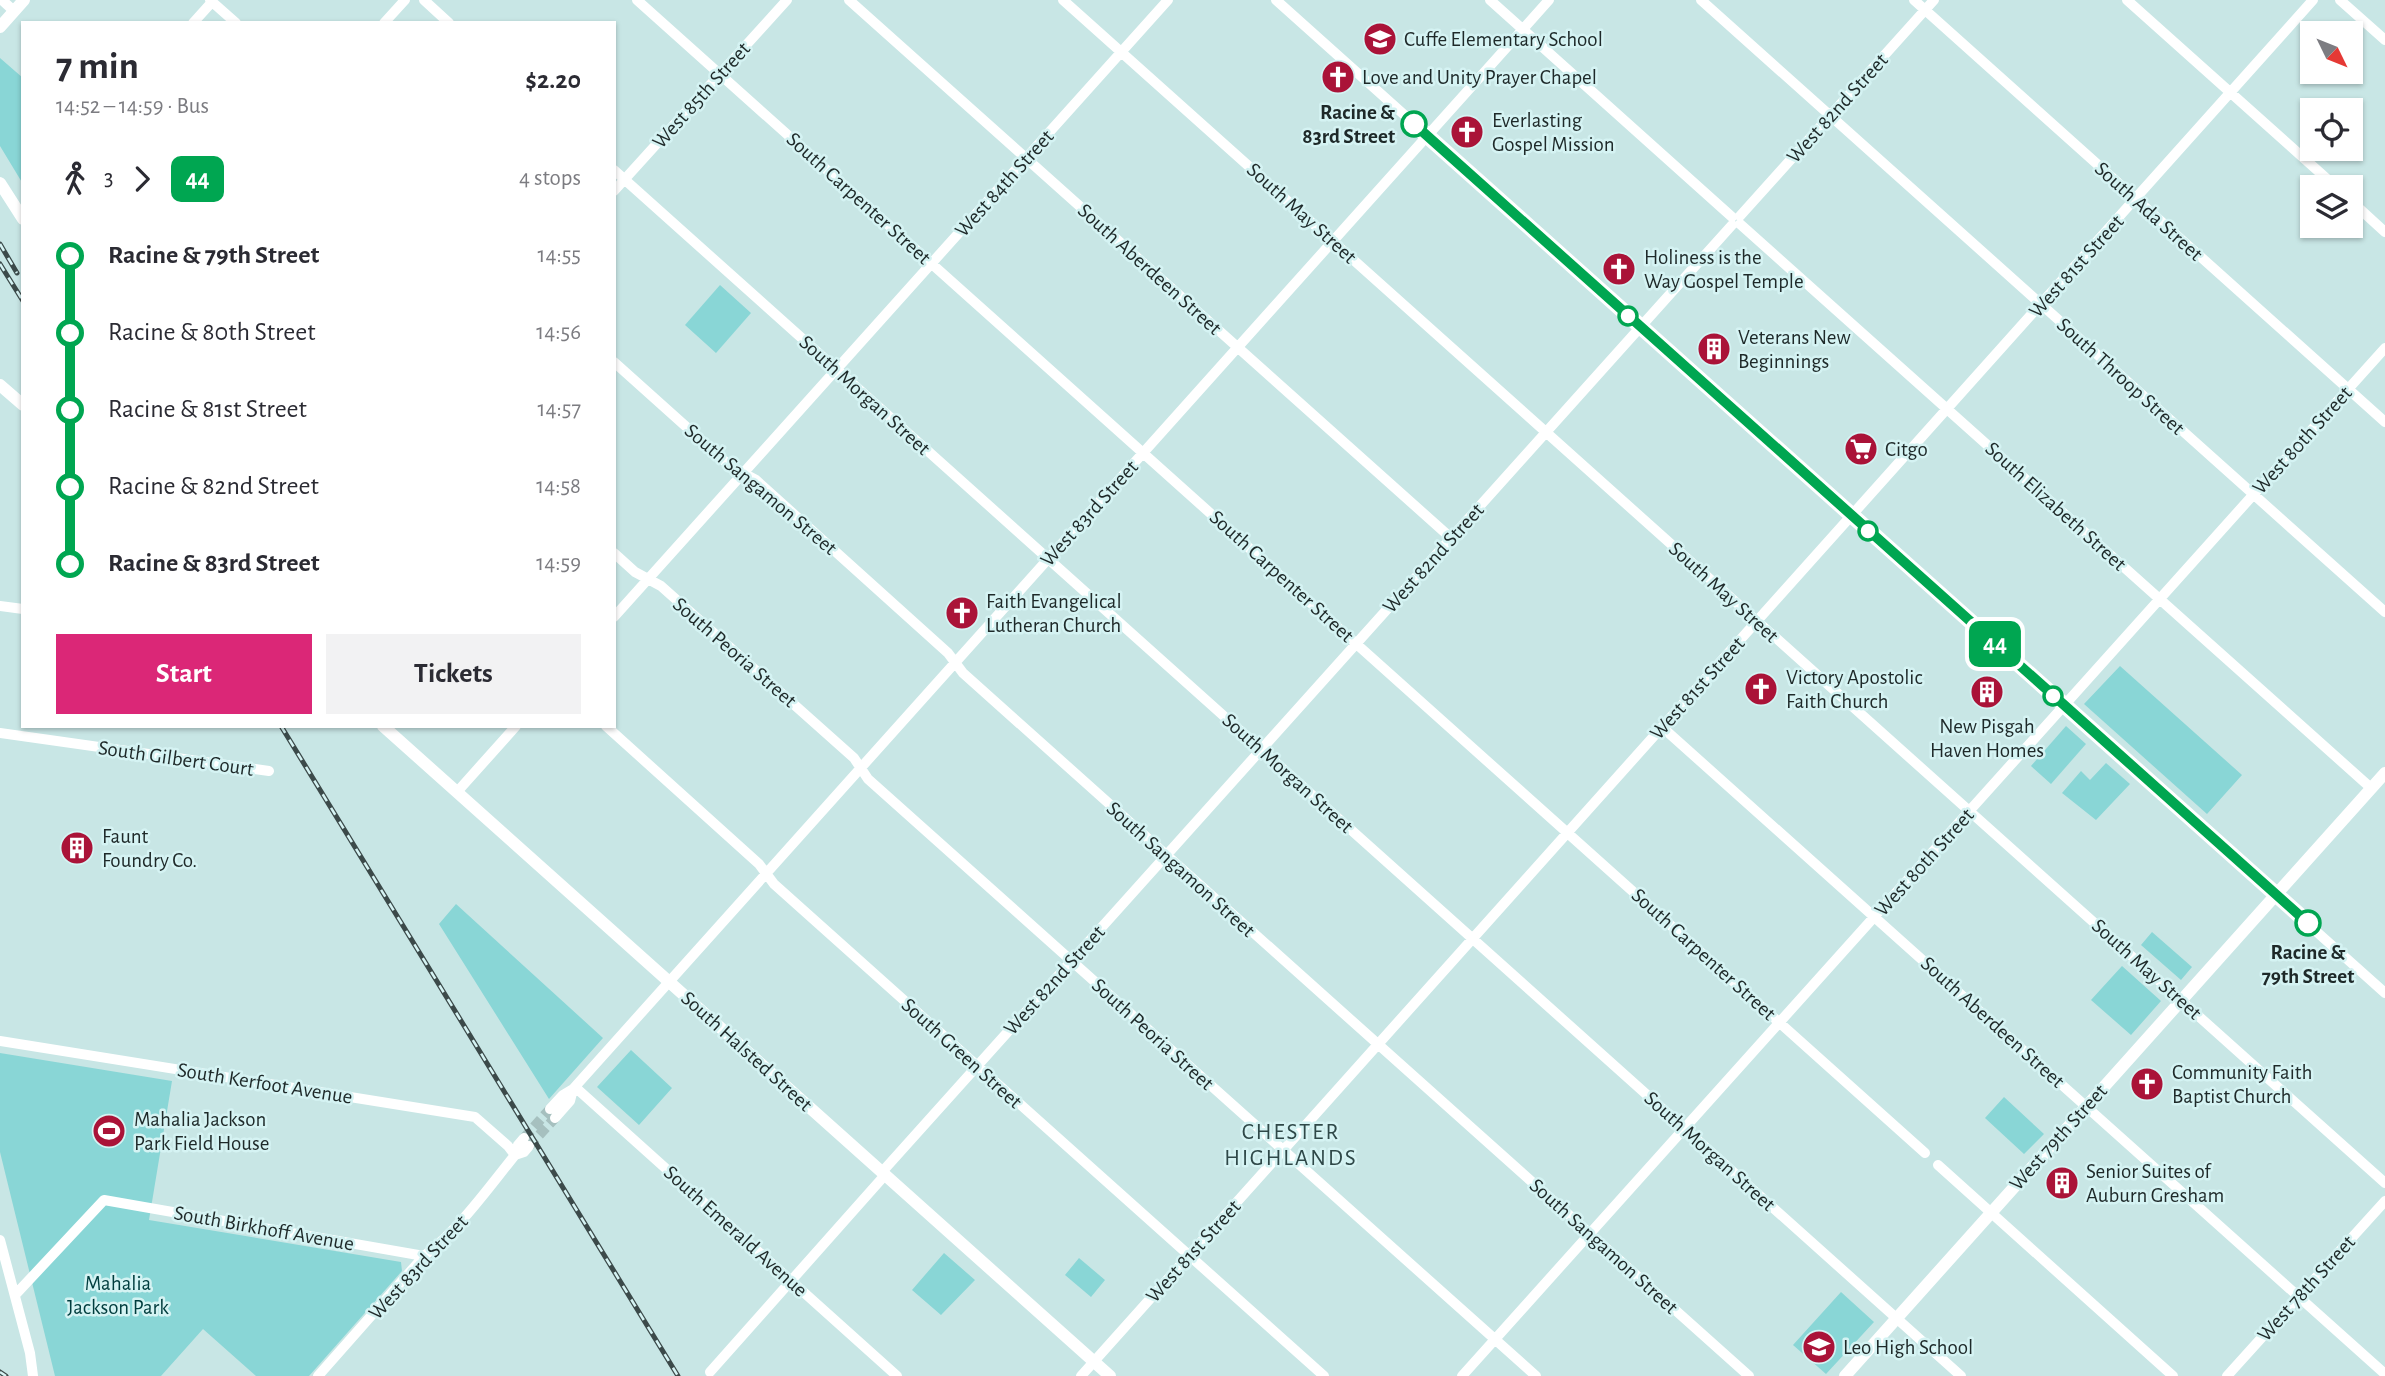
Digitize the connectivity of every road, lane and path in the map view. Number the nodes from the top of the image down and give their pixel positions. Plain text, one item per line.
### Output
1 (2, 0) edge
2 (24, 0) edge
3 (405, 0) edge
4 (424, 0) edge
5 (638, 0) edge
6 (787, 0) edge
7 (849, 0) edge
8 (1063, 0) edge
9 (1168, 0) edge
10 (1276, 0) edge
11 (1490, 0) edge
12 (1549, 0) edge
13 (1701, 0) edge
14 (1914, 0) edge
15 (1934, 0) edge
16 (2127, 0) edge
17 (2314, 0) edge
18 (2340, 0) edge
19 (211, 1) edge
20 (1925, 10) junction
21 (14, 11) junction
22 (195, 21) edge
23 (234, 21) edge
24 (386, 21) edge
25 (447, 21) edge
26 (0, 27) edge
27 (1523, 29) junction
28 (2385, 40) edge
29 (1122, 52) junction
30 (720, 74) junction
31 (2231, 93) junction
32 (1830, 116) junction
33 (1427, 136) junction
34 (1026, 158) junction
35 (616, 172) edge
36 (2323, 175) edge
37 (624, 179) junction
38 (0, 183) edge
39 (616, 189) edge
40 (2136, 199) junction
41 (2363, 212) edge
42 (21, 214) edge
43 (1736, 221) junction
44 (2385, 232) edge
45 (1332, 242) junction
46 (932, 263) junction
47 (2041, 304) junction
48 (1641, 327) junction
49 (1238, 347) junction
50 (2385, 348) edge
51 (616, 364) edge
52 (837, 369) junction
53 (0, 385) edge
54 (2348, 389) junction
55 (21, 403) edge
56 (1947, 409) junction
57 (2385, 422) edge
58 (1546, 432) junction
59 (1144, 452) junction
60 (743, 473) junction
61 (2253, 494) junction
62 (1852, 516) junction
63 (1451, 538) junction
64 (616, 555) edge
65 (1049, 558) junction
66 (648, 579) junction
67 (2160, 599) junction
68 (0, 606) edge
69 (21, 609) edge
70 (2385, 612) edge
71 (616, 615) edge
72 (1756, 622) junction
73 (1357, 643) junction
74 (955, 662) junction
75 (2064, 705) junction
76 (1662, 727) junction
77 (385, 728) edge
78 (514, 728) edge
79 (608, 728) edge
80 (0, 733) edge
81 (1262, 749) junction
82 (861, 768) junction
83 (269, 771) dead end
84 (2385, 773) edge
85 (2371, 788) junction
86 (457, 792) junction
87 (1969, 811) junction
88 (1568, 832) junction
89 (1166, 856) junction
90 (766, 874) junction
91 (2276, 895) junction
92 (1874, 917) junction
93 (1473, 938) junction
94 (1071, 961) junction
95 (669, 982) junction
96 (2384, 988) edge
97 (2181, 1000) junction
98 (1780, 1021) junction
99 (0, 1041) edge
100 (1377, 1045) junction
101 (977, 1066) junction
102 (574, 1088) junction
103 (2086, 1106) junction
104 (552, 1113) tunnel mouth
105 (1685, 1128) junction
106 (527, 1142) tunnel mouth
107 (1283, 1150) junction
108 (1925, 1153) dead end
109 (515, 1154) junction
110 (1938, 1165) dead end
111 (883, 1174) junction
112 (2385, 1183) edge
113 (2385, 1201) edge
114 (1991, 1212) junction
115 (1590, 1233) junction
116 (0, 1240) edge
117 (1188, 1255) junction
118 (424, 1256) junction
119 (3, 1261) edge
120 (791, 1281) junction
121 (15, 1295) junction
122 (2299, 1297) junction
123 (1896, 1318) junction
124 (1495, 1339) junction
125 (30, 1353) junction
126 (1094, 1361) junction
127 (710, 1372) dead end
128 (2385, 1374) edge
129 (894, 1375) edge
130 (33, 1376) edge
131 (42, 1376) edge
132 (318, 1376) edge
133 (1081, 1376) edge
134 (1110, 1376) edge
135 (1324, 1376) edge
136 (1462, 1376) edge
137 (1536, 1376) edge
138 (1749, 1376) edge
139 (1844, 1376) edge
140 (1961, 1376) edge
141 (2173, 1376) edge
142 (2227, 1376) edge

1 - 21 street
2 - 21 main road
3 - 24 street
4 - 25 street
5 - 30 street, South Carpenter Street
6 - 30 street, West 85th Street
7 - 34 street, South Aberdeen Street
8 - 29 street, South May Street
9 - 29 street, West 84th Street
10 - 33 street
11 - 27 street, South Elizabeth Street
12 - 27 street, West 83rd Street
13 - 32 street, South Throop Street
14 - 20 street, South Ada Street
15 - 20 street, West 82nd Street
16 - 31 street
17 - 31 street, West 81st Street
18 - 28 street
19 - 22 street
19 - 23 street
20 - 32 street, West 82nd Street
20 - 40 street, South Ada Street
21 - 26 main road
27 - 33 street, West 83rd Street
27 - 43 street, South Elizabeth Street
29 - 34 street, West 84th Street
29 - 45 street, South May Street
30 - 37 street, West 85th Street
30 - 46 street, South Carpenter Street
31 - 36 street
31 - 40 street, West 81st Street
32 - 43 street, West 82nd Street
32 - 47 street, South Throop Street
33 - 45 street, West 83rd Street
33 - 48 street
34 - 46 street, West 84th Street
34 - 49 street, South Aberdeen Street
35 - 37 street, South Morgan Street
37 - 39 street, West 85th Street
37 - 52 street, South Morgan Street
38 - 42 main road
40 - 47 street, West 81st Street
40 - 54 street, South Ada Street
41 - 44 street
43 - 48 street, West 82nd Street
43 - 56 street, South Elizabeth Street
45 - 49 street, West 83rd Street
45 - 58 street, South May Street
46 - 52 street, West 84th Street
46 - 59 street, South Carpenter Street
47 - 56 street, West 81st Street
47 - 61 street, South Throop Street
48 - 58 street, West 82nd Street
48 - 62 street
49 - 59 street, West 83rd Street
49 - 63 street, South Aberdeen Street
50 - 54 street, West 80th Street
51 - 60 street, South Sangamon Street
52 - 60 street, West 84th Street
52 - 65 street, South Morgan Street
53 - 55 main road
54 - 57 street, South Ada Street
54 - 61 street, West 80th Street
56 - 62 street, West 81st Street
56 - 67 street, South Elizabeth Street
58 - 63 street, West 82nd Street
58 - 72 street, South May Street
59 - 65 street, West 83rd Street
59 - 73 street, South Carpenter Street
60 - 66 street, West 84th Street
60 - 74 street, South Sangamon Street
61 - 67 street, West 80th Street
61 - 70 street, South Throop Street
62 - 72 street, West 81st Street
62 - 75 street
63 - 73 street, West 82nd Street
64 - 66 street, South Peoria Street
65 - 74 street, West 83rd Street
65 - 81 street, South Morgan Street
66 - 71 street, West 84th Street
66 - 82 street, South Peoria Street
67 - 75 street, West 80th Street
67 - 85 street, South Elizabeth Street
68 - 69 street
72 - 76 street, West 81st Street
72 - 87 street, South May Street
73 - 81 street, West 82nd Street
73 - 88 street, South Carpenter Street
74 - 82 street, West 83rd Street
74 - 89 street, South Sangamon Street
75 - 87 street, West 80th Street
75 - 91 street
76 - 88 street, West 81st Street
76 - 92 street, South Aberdeen Street
77 - 86 main road, South Halsted Street
78 - 86 street
79 - 90 street, South Green Street
80 - 83 street, South Gilbert Court
81 - 89 street, West 82nd Street
81 - 93 street, South Morgan Street
82 - 90 street, West 83rd Street
82 - 94 street, South Peoria Street
84 - 85 main road, West 79th Street
85 - 91 main road, West 79th Street
86 - 95 main road, South Halsted Street
87 - 92 street, West 80th Street
87 - 97 street, South May Street
88 - 93 street, West 81st Street
88 - 98 street, South Carpenter Street
89 - 94 street, West 82nd Street
89 - 100 street, South Sangamon Street
90 - 95 street, West 83rd Street
90 - 101 street, South Green Street
91 - 96 street
91 - 97 main road, West 79th Street
92 - 98 street, West 80th Street
92 - 103 street, South Aberdeen Street
93 - 100 street, West 81st Street
93 - 105 street, South Morgan Street
94 - 101 street, West 82nd Street
94 - 107 street, South Peoria Street
95 - 102 street, West 83rd Street
95 - 111 main road, South Halsted Street
97 - 103 main road, West 79th Street
97 - 112 street, South May Street
98 - 105 street, West 80th Street
98 - 108 street, South Carpenter Street
99 - 109 street, South Kerfoot Avenue
100 - 107 street, West 81st Street
100 - 115 street, South Sangamon Street
101 - 111 street, West 82nd Street
101 - 117 street, South Green Street
102 - 104 street, West 83rd Street
102 - 120 street, South Emerald Avenue
103 - 114 main road, West 79th Street
103 - 122 street, South Aberdeen Street
105 - 115 street, West 80th Street
105 - 123 street, South Morgan Street
106 - 109 street, West 83rd Street
107 - 117 street, West 81st Street
107 - 124 street, South Peoria Street
109 - 118 street, West 83rd Street
110 - 114 street
111 - 120 street, West 82nd Street
111 - 126 main road, South Halsted Street
113 - 122 street, West 78th Street
114 - 123 main road, West 79th Street
114 - 141 street
115 - 124 street, West 80th Street
115 - 138 street, South Sangamon Street
116 - 119 street
117 - 126 street, West 81st Street
117 - 135 street, South Green Street
118 - 121 street, South Birkhoff Avenue
118 - 132 street, West 83rd Street
119 - 121 street
120 - 127 street, West 82nd Street
120 - 129 street, South Emerald Avenue
121 - 125 street
122 - 128 street, South Aberdeen Street
122 - 142 street, West 78th Street
123 - 139 main road, West 79th Street
123 - 140 street, South Morgan Street
124 - 136 street, West 80th Street
124 - 137 street, South Peoria Street
125 - 130 street
125 - 131 street
126 - 133 street, West 81st Street
126 - 134 main road, South Halsted Street

